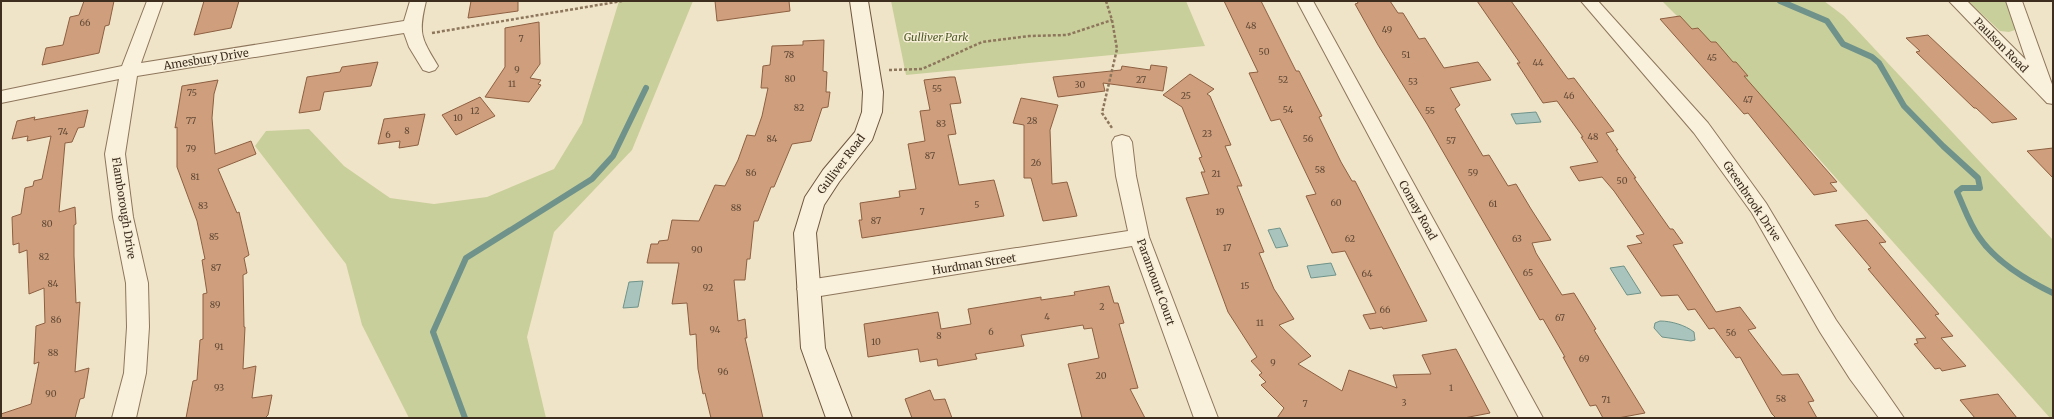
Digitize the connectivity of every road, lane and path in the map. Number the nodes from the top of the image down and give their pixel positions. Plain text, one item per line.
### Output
1 (155, 1) edge
2 (418, 1) edge
3 (622, 1) edge
4 (859, 1) edge
5 (1106, 1) edge
6 (1305, 1) edge
7 (1590, 1) edge
8 (1958, 1) edge
9 (2014, 1) edge
10 (1112, 20) junction
11 (412, 31) junction
12 (429, 66) dead end
13 (885, 70) dead end
14 (129, 71) junction
15 (2049, 93) edge
16 (1, 97) edge
17 (1122, 142) joint
18 (1139, 237) junction
19 (808, 289) junction
20 (124, 418) edge
21 (839, 418) edge
22 (1206, 418) edge
23 (1531, 418) edge
24 (1892, 418) edge

1 - 14 street, Flamborough Drive
2 - 11 street
3 - 11 path
4 - 19 street, Gulliver Road
5 - 10 path
6 - 23 street, Comay Road
7 - 24 street, Greenbrook Drive
8 - 15 street, Paulson Road
9 - 15 street, Paulson Road
10 - 13 path
10 - 17 path
11 - 12 street
11 - 14 street, Amesbury Drive
14 - 16 street, Amesbury Drive
14 - 20 street, Flamborough Drive
17 - 18 street, Paramount Court
18 - 19 street, Hurdman Street
18 - 22 street, Paramount Court
19 - 21 street, Gulliver Road

